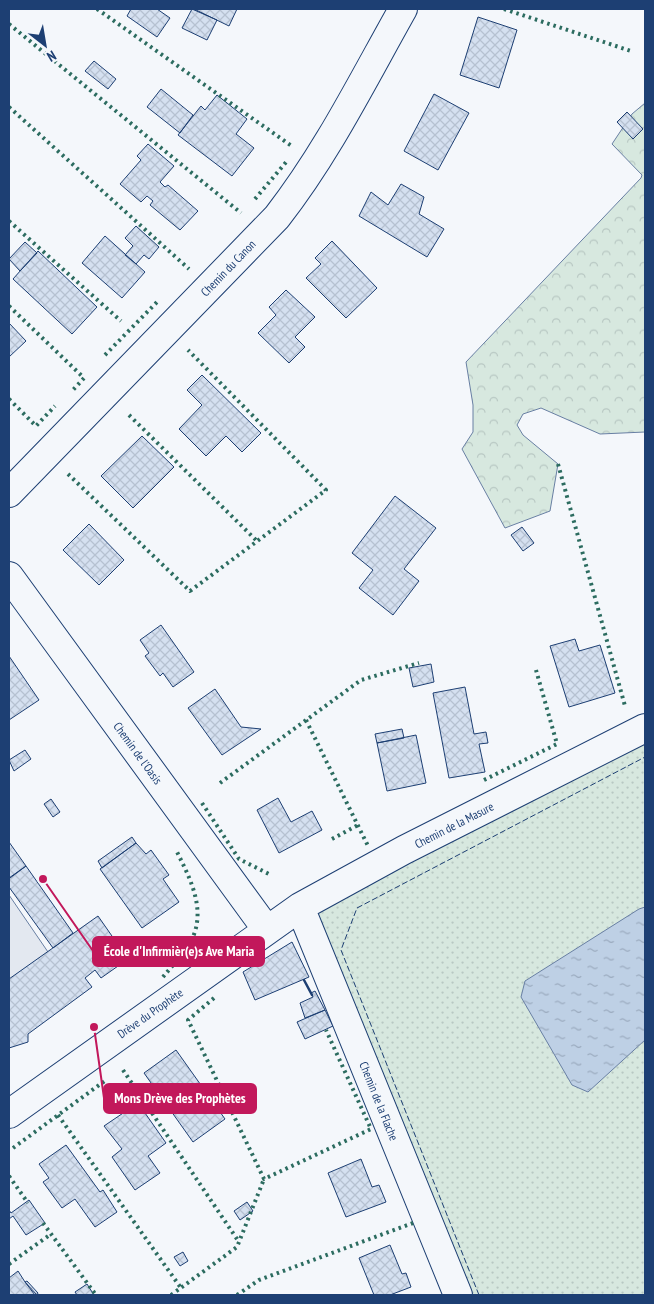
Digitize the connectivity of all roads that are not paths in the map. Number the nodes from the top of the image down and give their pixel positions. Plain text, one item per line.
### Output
1 (403, 9) edge
2 (9, 493) edge
3 (9, 576) edge
4 (645, 728) edge
5 (300, 907) junction
6 (267, 930) junction
7 (9, 1114) edge
8 (458, 1295) edge

1 - 2 street, Chemin du Canon
3 - 6 street, Chemin de l'Oasis
4 - 5 street, Chemin de la Masure
5 - 6 street, Chemin de la Masure
5 - 8 street, Chemin de la Flache
6 - 7 street, Drève du Prophète

